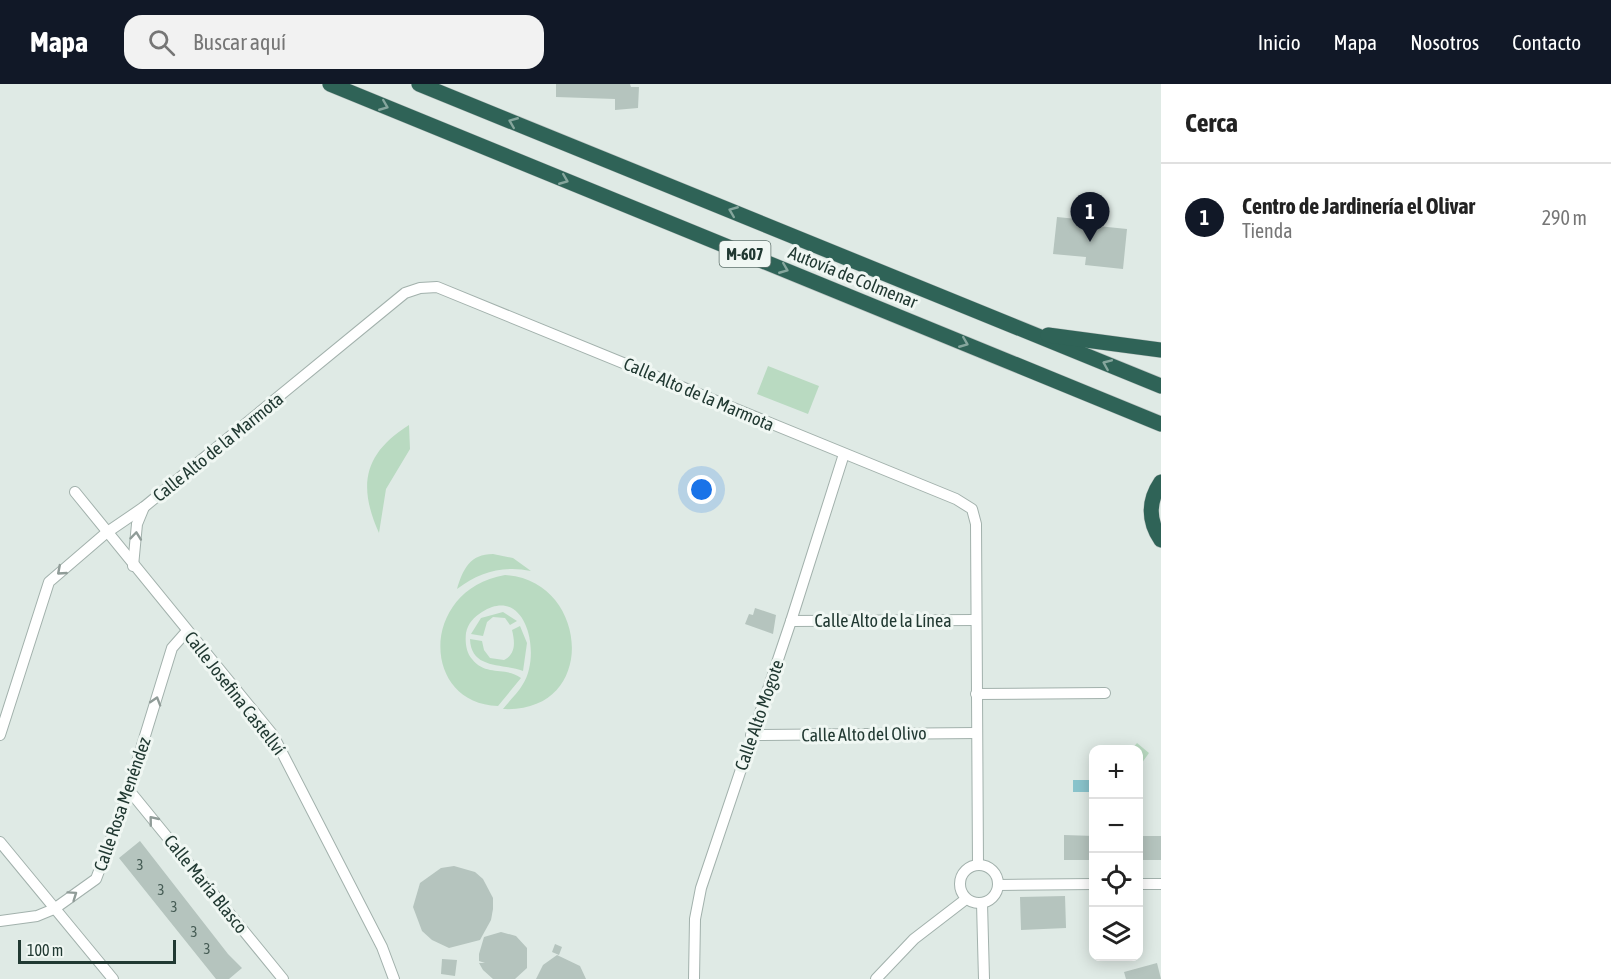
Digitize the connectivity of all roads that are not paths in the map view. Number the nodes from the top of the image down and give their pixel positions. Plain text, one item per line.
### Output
1 (330, 84) edge
2 (419, 84) edge
3 (1040, 336) junction
4 (1161, 350) edge
5 (1161, 387) edge
6 (1161, 424) edge
7 (844, 454) junction
8 (1161, 482) edge
9 (75, 492) dead end
10 (144, 507) junction
11 (106, 533) junction
12 (1161, 540) edge
13 (133, 566) junction
14 (975, 620) junction
15 (791, 621) junction
16 (187, 631) junction
17 (1105, 693) dead end
18 (976, 694) junction
19 (976, 733) junction
20 (0, 735) edge
21 (752, 735) junction
22 (128, 789) junction
23 (0, 842) edge
24 (978, 865) junction
25 (1089, 884) edge
26 (1143, 884) edge
27 (1161, 884) edge
28 (998, 885) junction
29 (966, 898) junction
30 (982, 903) junction
31 (54, 909) junction
32 (0, 921) edge
33 (113, 979) edge
34 (283, 979) edge
35 (394, 979) edge
36 (694, 979) edge
37 (876, 979) edge
38 (984, 979) edge

1 -> 6 highway, Autovía de Colmenar / M-607
3 -> 2 highway, Autovía de Colmenar / M-607
3 - 4 highway
5 -> 3 highway, Autovía de Colmenar / M-607
7 - 10 street, Calle Alto de la Marmota
7 - 14 street, Calle Alto de la Marmota
7 - 15 street, Calle Alto Mogote
8 - 12 highway
9 - 11 street, Calle Josefina Castellví
10 - 11 street, Calle Alto de la Marmota
13 -> 10 street, Calle Alto de la Marmota
11 - 13 street, Calle Josefina Castellví
11 -> 20 street, Calle Alto de la Marmota
13 - 16 street, Calle Josefina Castellví
14 - 15 street, Calle Alto de la Línea
14 - 18 street, Calle Alto de la Marmota
15 - 21 street, Calle Alto Mogote
22 -> 16 street, Calle Rosa Menéndez
16 - 35 street, Calle Josefina Castellví
17 - 18 street
18 - 19 street, Calle Alto de la Marmota
19 - 21 street, Calle Alto del Olivo
19 - 24 street, Calle Alto de la Marmota
21 - 36 street, Calle Alto Mogote
31 -> 22 street, Calle Rosa Menéndez
34 -> 22 street, Calle María Blasco
23 - 31 street
24 - 28 street
24 - 29 street
25 - 28 street
26 - 27 street
28 - 30 street
29 - 30 street
29 - 37 street
30 - 38 street
31 - 32 street, Calle Rosa Menéndez
31 - 33 street

